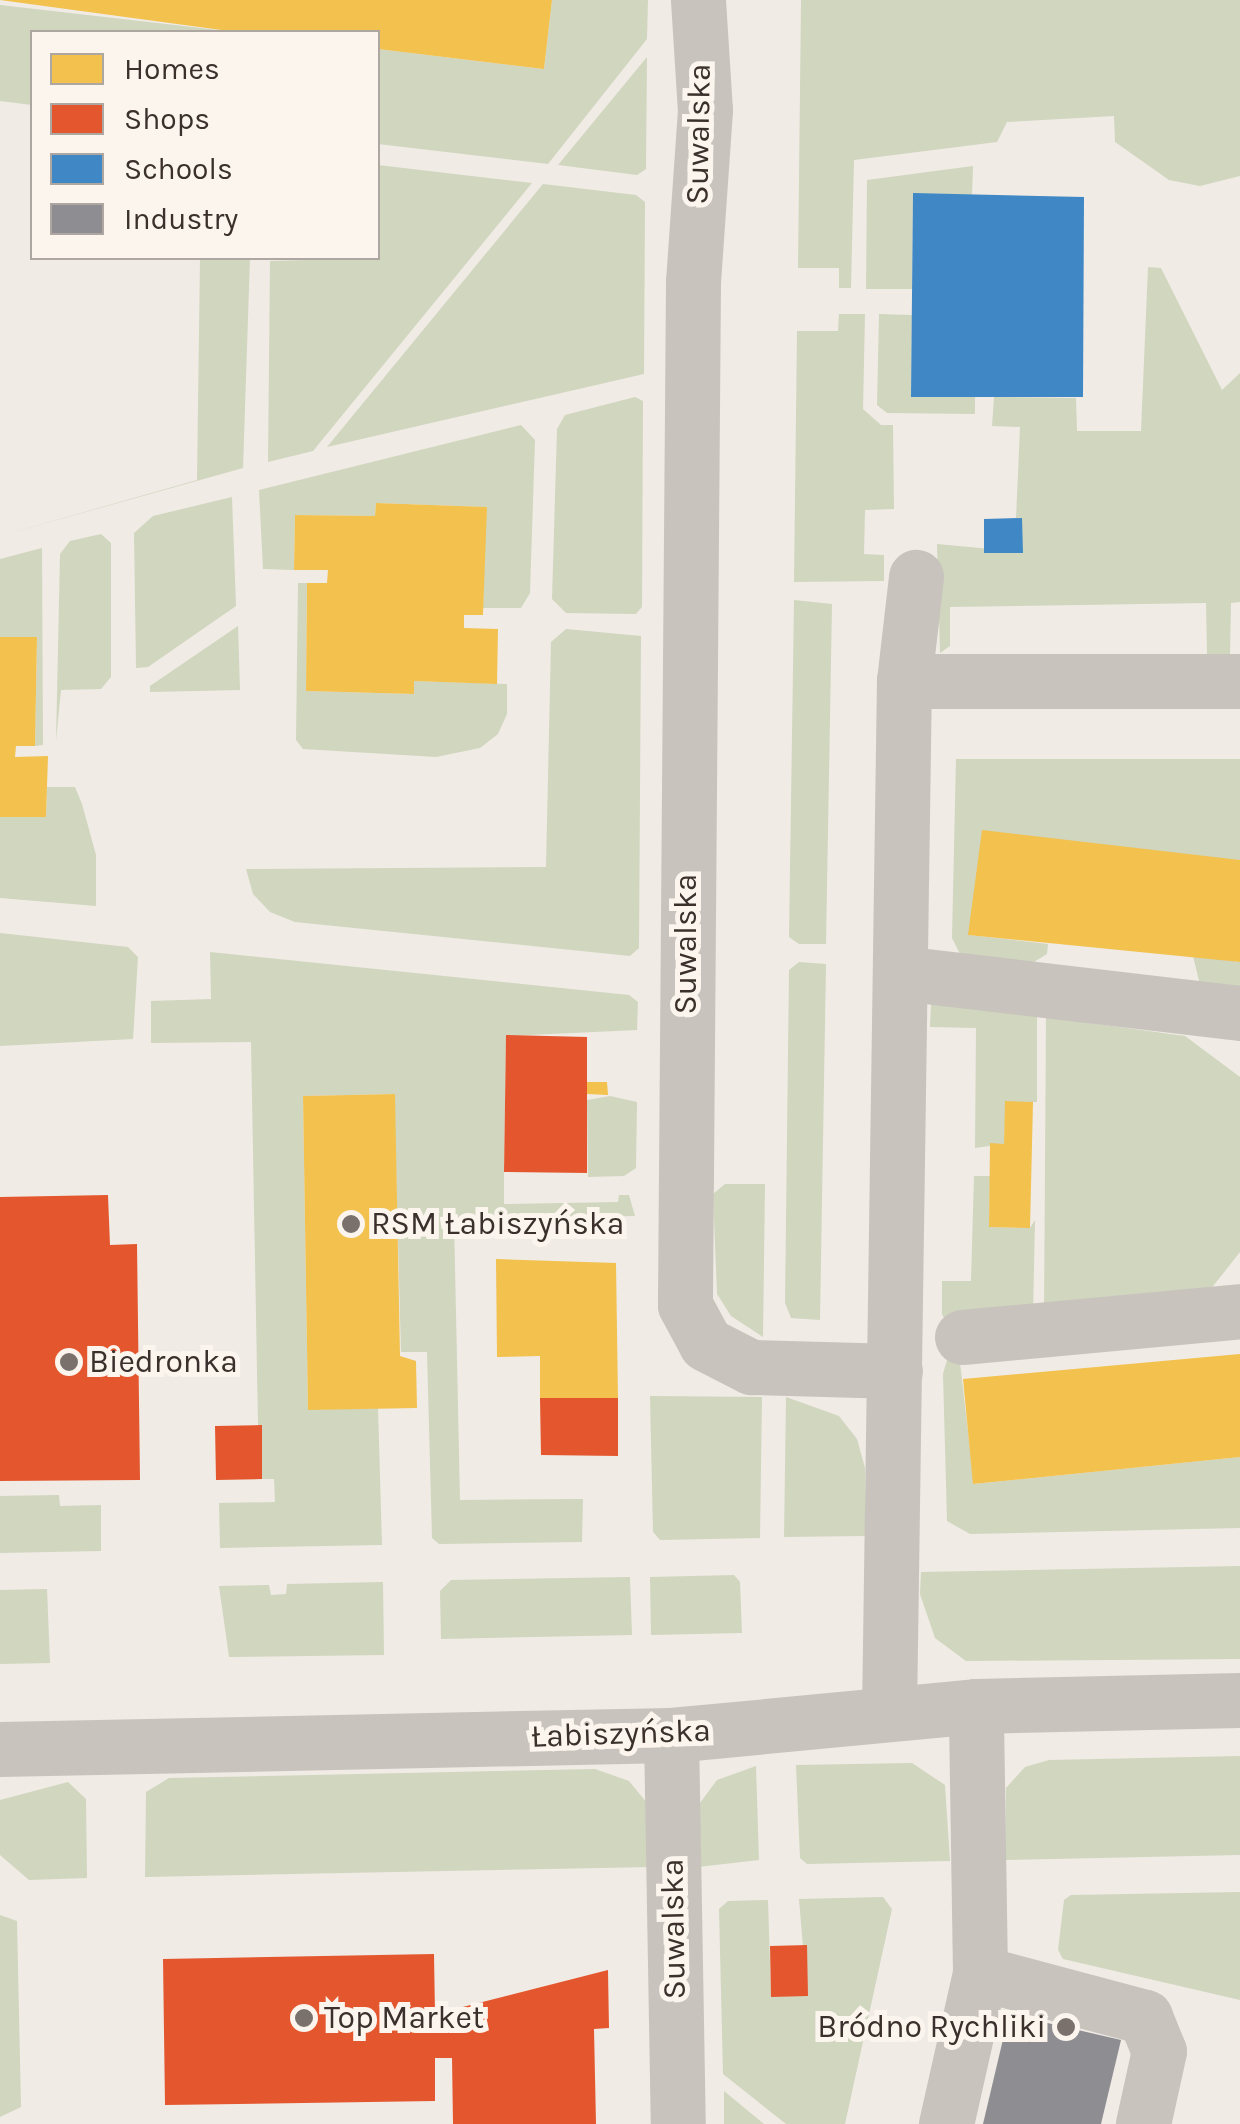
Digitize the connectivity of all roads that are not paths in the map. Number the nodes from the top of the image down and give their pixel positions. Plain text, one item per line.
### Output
1 (698, 0) edge
2 (916, 577) dead end
3 (1240, 680) edge
4 (904, 681) junction
5 (900, 973) junction
6 (1218, 1010) edge
7 (1240, 1039) edge
8 (1226, 1304) edge
9 (962, 1337) dead end
10 (895, 1371) junction
11 (1240, 1700) edge
12 (976, 1706) junction
13 (889, 1714) junction
14 (671, 1734) junction
15 (0, 1749) edge
16 (980, 1973) junction
17 (678, 2124) edge
18 (946, 2124) edge
19 (1143, 2124) edge

1 - 10 street, Suwalska
2 - 4 street
3 - 4 street
4 - 5 street
5 - 6 street
5 - 10 street
6 - 7 street
8 - 9 street
10 - 13 street
11 - 12 street, Łabiszyńska
12 - 13 street, Łabiszyńska
12 - 16 street
13 - 14 street, Łabiszyńska
14 - 15 street, Łabiszyńska
14 - 17 street, Suwalska
16 - 18 street
16 - 19 street

